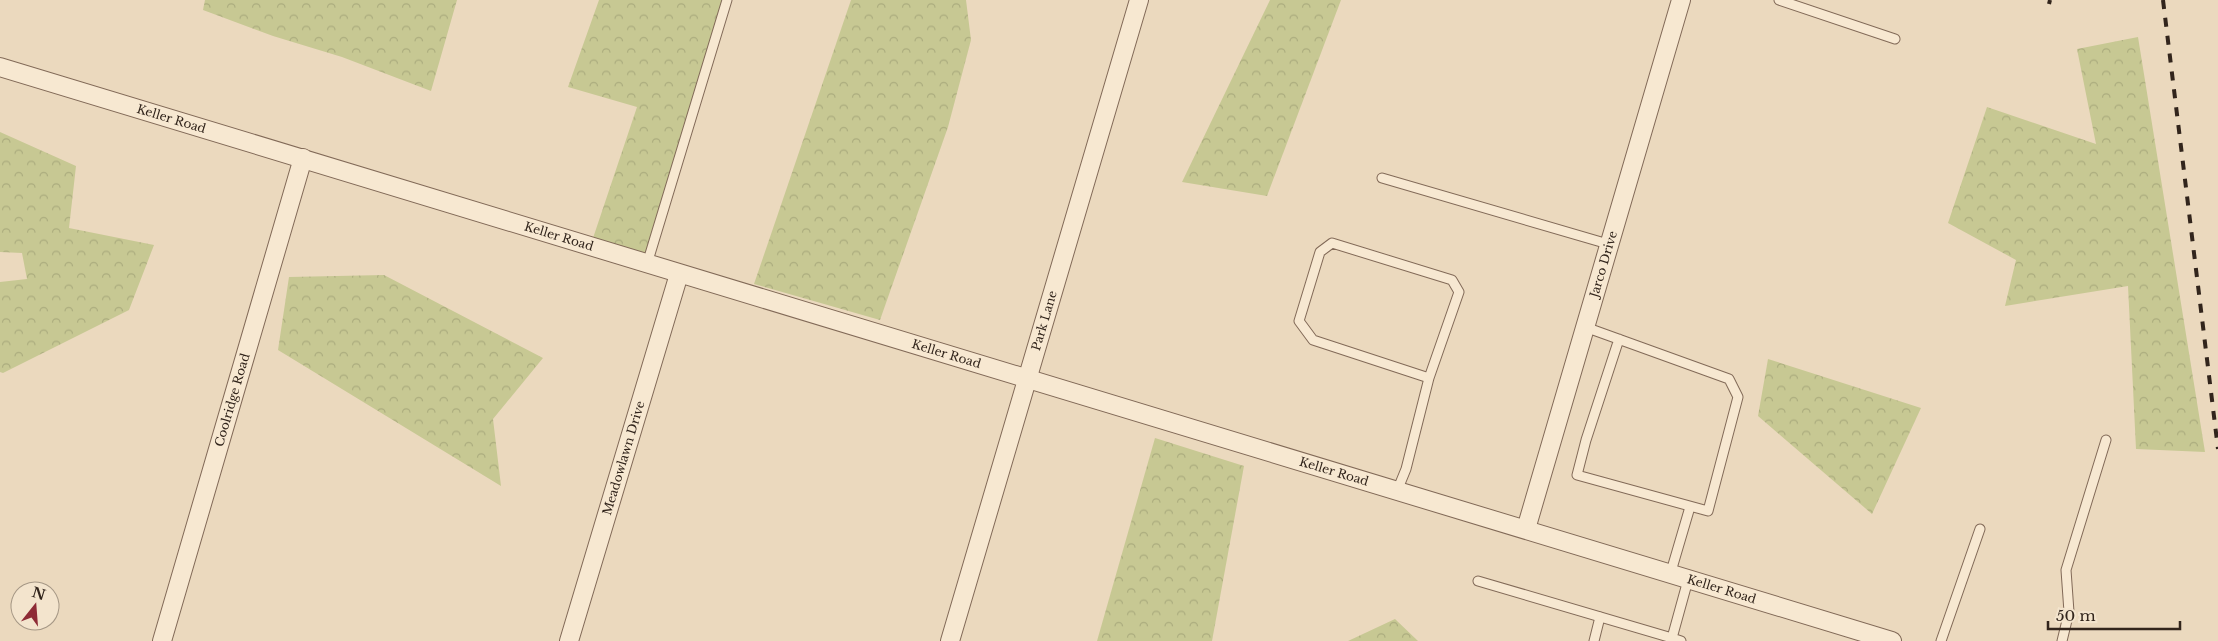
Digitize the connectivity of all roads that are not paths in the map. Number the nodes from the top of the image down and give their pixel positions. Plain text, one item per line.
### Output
1 (727, 0) edge
2 (1139, 0) edge
3 (1681, 0) edge
4 (1779, 0) edge
5 (1895, 38) dead end
6 (0, 67) edge
7 (303, 158) junction
8 (1382, 178) dead end
9 (1608, 244) junction
10 (647, 264) junction
11 (679, 274) junction
12 (1585, 327) junction
13 (1618, 339) junction
14 (1429, 378) junction
15 (1028, 379) junction
16 (2106, 440) dead end
17 (1397, 491) junction
18 (1690, 507) junction
19 (1980, 528) dead end
20 (1526, 529) junction
21 (1670, 575) junction
22 (1688, 580) junction
23 (1478, 581) dead end
24 (1600, 617) junction
25 (1657, 638) edge
26 (572, 640) edge
27 (1676, 640) edge
28 (162, 641) edge
29 (950, 641) edge
30 (1594, 641) edge
31 (1892, 641) edge
32 (1941, 641) edge
33 (2062, 641) edge

1 - 10 lane
2 - 15 street, Park Lane
3 - 9 street, Jarco Drive
4 - 5 lane
6 - 7 street, Keller Road
7 - 10 street, Keller Road
7 - 28 street, Coolridge Road
8 - 9 lane
9 - 12 street, Jarco Drive
10 - 11 street, Keller Road
11 - 15 street, Keller Road
11 - 26 street, Meadowlawn Drive
12 - 13 lane
12 - 20 street, Jarco Drive
13 - 18 lane
13 - 18 lane
14 - 14 lane
14 - 17 lane
15 - 17 street, Keller Road
15 - 29 street, Park Lane
16 - 33 lane
17 - 20 street, Keller Road
18 - 21 lane
19 - 32 lane
20 - 21 street, Keller Road
21 - 22 street, Keller Road
22 - 27 lane
22 - 31 street, Keller Road
23 - 24 lane
24 - 25 lane
24 - 30 lane
25 - 27 lane

